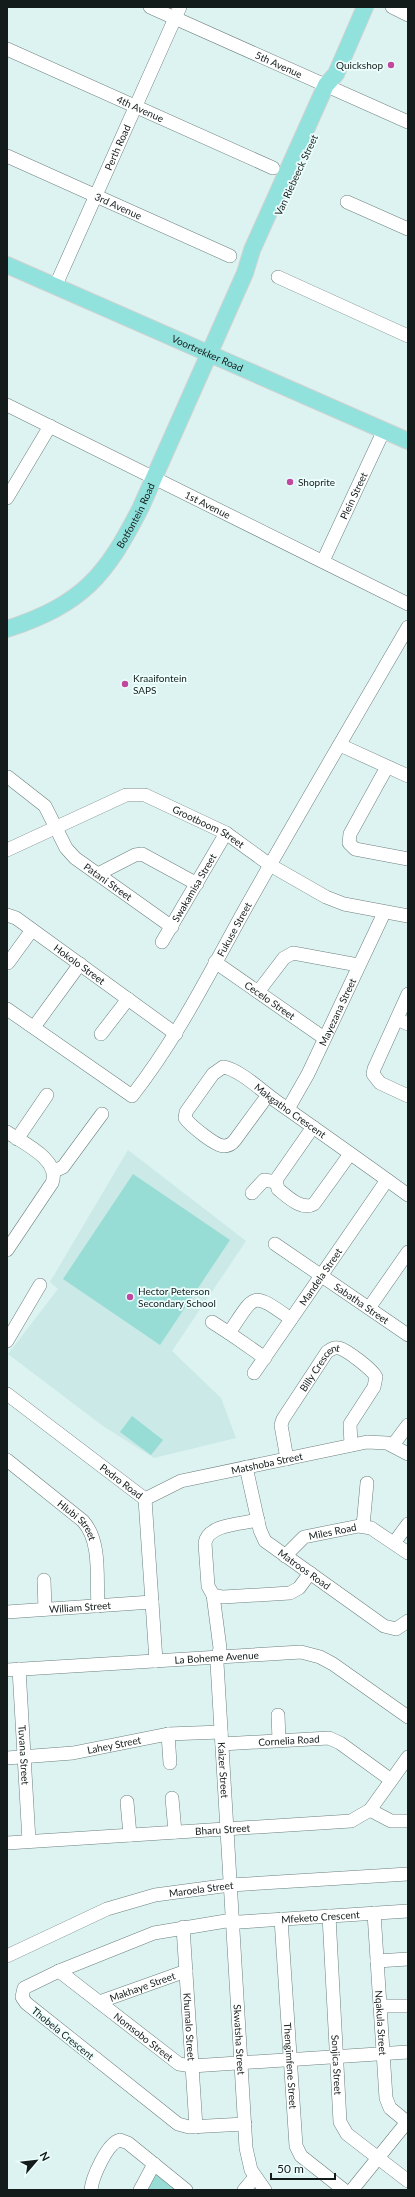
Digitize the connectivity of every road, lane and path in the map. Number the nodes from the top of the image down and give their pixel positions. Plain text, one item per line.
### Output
1 (150, 7) edge
2 (365, 7) edge
3 (392, 7) edge
4 (178, 13) edge
5 (408, 15) edge
6 (7, 49) edge
7 (332, 83) junction
8 (135, 107) junction
9 (408, 122) edge
10 (7, 156) edge
11 (273, 168) dead end
12 (96, 196) junction
13 (347, 202) dead end
14 (408, 229) edge
15 (230, 256) dead end
16 (7, 265) edge
17 (278, 277) dead end
18 (55, 287) junction
19 (408, 336) edge
20 (209, 353) junction
21 (7, 405) edge
22 (50, 426) junction
23 (384, 430) junction
24 (408, 441) edge
25 (154, 477) junction
26 (7, 498) edge
27 (323, 561) junction
28 (408, 604) edge
29 (408, 627) edge
30 (7, 629) edge
31 (340, 745) junction
32 (387, 767) junction
33 (8, 776) edge
34 (408, 776) edge
35 (57, 826) junction
36 (226, 833) junction
37 (7, 850) edge
38 (407, 857) edge
39 (270, 865) junction
40 (98, 874) junction
41 (197, 884) junction
42 (384, 912) junction
43 (7, 915) edge
44 (408, 916) edge
45 (172, 927) junction
46 (32, 930) junction
47 (162, 942) dead end
48 (215, 962) junction
49 (8, 963) edge
50 (80, 964) junction
51 (358, 964) junction
52 (258, 992) junction
53 (408, 994) edge
54 (128, 999) junction
55 (7, 1009) edge
56 (402, 1021) edge
57 (34, 1027) junction
58 (101, 1034) dead end
59 (176, 1034) junction
60 (324, 1038) junction
61 (47, 1094) dead end
62 (268, 1095) junction
63 (408, 1096) edge
64 (288, 1109) junction
65 (102, 1114) dead end
66 (313, 1127) junction
67 (12, 1136) edge
68 (350, 1154) junction
69 (54, 1171) junction
70 (387, 1180) junction
71 (276, 1182) junction
72 (252, 1193) dead end
73 (408, 1194) edge
74 (275, 1244) dead end
75 (7, 1250) edge
76 (408, 1252) edge
77 (322, 1275) junction
78 (40, 1285) dead end
79 (369, 1308) junction
80 (291, 1319) junction
81 (212, 1322) dead end
82 (229, 1333) junction
83 (408, 1335) edge
84 (7, 1341) edge
85 (265, 1358) junction
86 (254, 1373) dead end
87 (8, 1396) edge
88 (408, 1425) edge
89 (351, 1445) junction
90 (394, 1445) junction
91 (408, 1454) edge
92 (287, 1459) junction
93 (7, 1460) edge
94 (246, 1467) junction
95 (367, 1483) dead end
96 (145, 1499) junction
97 (258, 1520) junction
98 (408, 1524) edge
99 (363, 1526) junction
100 (394, 1543) junction
101 (408, 1553) edge
102 (286, 1556) junction
103 (310, 1574) junction
104 (44, 1580) dead end
105 (213, 1594) junction
106 (152, 1602) junction
107 (98, 1606) junction
108 (45, 1609) junction
109 (7, 1612) edge
110 (408, 1621) edge
111 (219, 1657) junction
112 (156, 1661) junction
113 (13, 1669) edge
114 (278, 1715) dead end
115 (408, 1717) edge
116 (168, 1734) junction
117 (222, 1738) junction
118 (279, 1740) junction
119 (24, 1757) junction
120 (408, 1757) edge
121 (7, 1758) edge
122 (170, 1763) dead end
123 (391, 1780) junction
124 (172, 1798) dead end
125 (127, 1802) dead end
126 (370, 1810) junction
127 (408, 1821) edge
128 (227, 1829) junction
129 (175, 1832) junction
130 (130, 1835) junction
131 (29, 1841) junction
132 (7, 1843) edge
133 (408, 1874) edge
134 (230, 1884) junction
135 (408, 1911) edge
136 (374, 1914) junction
137 (329, 1916) junction
138 (281, 1919) junction
139 (232, 1921) junction
140 (183, 1927) junction
141 (7, 1956) edge
142 (408, 1959) edge
143 (377, 1961) junction
144 (59, 1970) junction
145 (186, 1971) junction
146 (99, 2002) junction
147 (380, 2006) junction
148 (408, 2006) edge
149 (408, 2052) edge
150 (383, 2054) junction
151 (337, 2057) junction
152 (290, 2060) junction
153 (241, 2063) junction
154 (192, 2066) junction
155 (407, 2122) edge
156 (245, 2124) junction
157 (196, 2127) junction
158 (378, 2158) junction
159 (154, 2164) junction
160 (255, 2177) junction
161 (408, 2181) edge
162 (183, 2189) edge
163 (92, 2190) edge
164 (140, 2190) edge
165 (244, 2190) edge
166 (265, 2190) edge
167 (344, 2190) edge
168 (352, 2190) edge

1 - 4 street, 5th Avenue
2 - 7 main road, Van Riebeeck Street
3 - 5 street
4 - 7 street, 5th Avenue
4 - 8 street, Perth Road
6 - 8 street, 4th Avenue
7 - 9 street, 5th Avenue
7 - 20 main road, Van Riebeeck Street
8 - 11 street, 4th Avenue
8 - 12 street, Perth Road
10 - 12 street, 3rd Avenue
12 - 15 street, 3rd Avenue
12 - 18 street, Perth Road
13 - 14 street
16 - 18 main road, Voortrekker Road
17 - 19 street
18 - 20 main road, Voortrekker Road
20 - 23 main road, Voortrekker Road
20 - 25 main road, Botfontein Road
21 - 22 street, 1st Avenue
22 - 25 street, 1st Avenue
22 - 26 street
23 - 24 main road, Voortrekker Road
23 - 27 street, Plein Street
25 - 27 street, 1st Avenue
25 - 30 main road, Botfontein Road
27 - 28 street, 1st Avenue
29 - 31 street, Fukuse Street
31 - 32 street
31 - 39 street, Fukuse Street
32 - 34 street
32 - 38 street
33 - 35 street, Patani Street
35 - 36 street, Grootboom Street
35 - 37 street, Grootboom Street
35 - 40 street, Patani Street
36 - 39 street, Grootboom Street
36 - 41 street, Swakamisa Street
39 - 42 street, Grootboom Street
39 - 48 street, Fukuse Street
40 - 41 street
40 - 45 street, Patani Street
41 - 45 street, Swakamisa Street
42 - 44 street, Grootboom Street
42 - 51 street, Mayezana Street
43 - 46 street, Hokolo Street
45 - 47 street, Swakamisa Street
46 - 49 street
46 - 50 street, Hokolo Street
48 - 52 street, Cecelo Street
48 - 59 street, Fukuse Street
50 - 54 street, Hokolo Street
50 - 57 street
51 - 52 street
51 - 60 street, Mayezana Street
52 - 60 street, Cecelo Street
53 - 56 street
54 - 58 street
54 - 59 street, Hokolo Street
55 - 57 street, Fukuse Street
56 - 63 street
57 - 59 street, Fukuse Street
60 - 64 street, Mayezana Street
61 - 67 street
62 - 62 street, Makgatho Crescent
62 - 64 street, Makgatho Crescent
64 - 66 street, Makgatho Crescent
65 - 69 street
66 - 68 street, Makgatho Crescent
66 - 71 street
67 - 69 street
68 - 70 street, Makgatho Crescent
68 - 71 street
69 - 75 street
70 - 73 street, Makgatho Crescent
70 - 77 street, Mandela Street
71 - 72 street
74 - 77 street, Sabatha Street
76 - 79 street
77 - 79 street, Sabatha Street
77 - 80 street, Mandela Street
78 - 84 street
79 - 83 street, Sabatha Street
80 - 82 street
80 - 85 street, Mandela Street
81 - 82 street
82 - 85 street
85 - 86 street, Mandela Street
87 - 96 street, Pedro Road
88 - 90 street
89 - 90 street, Matshoba Street
89 - 92 street, Matshoba Street
89 - 92 street, Billy Crescent
90 - 91 street, Matshoba Street
92 - 94 street, Matshoba Street
93 - 107 street, Hlubi Street
94 - 96 street, Matshoba Street
94 - 97 street, Matroos Road
95 - 99 street, Miles Road
96 - 106 street, Pedro Road
97 - 102 street, Matroos Road
97 - 105 street, Kaizer Street
98 - 100 street
99 - 100 street, Miles Road
99 - 102 street, Miles Road
100 - 101 street, Miles Road
102 - 103 street, Matroos Road
103 - 105 street
103 - 110 street, Matroos Road
104 - 108 street
105 - 111 street, Kaizer Street
106 - 107 street, William Street
106 - 112 street, Pedro Road
107 - 108 street, William Street
108 - 109 street, William Street
111 - 112 street, La Boheme Avenue
111 - 115 street, La Boheme Avenue
111 - 117 street, Kaizer Street
112 - 113 street, La Boheme Avenue
113 - 119 street, Tuvana Street
114 - 118 street
116 - 117 street, Lahey Street
116 - 119 street, Lahey Street
116 - 122 street
117 - 118 street, Cornelia Road
117 - 128 street, Kaizer Street
118 - 123 street, Cornelia Road
119 - 121 street, Lahey Street
119 - 131 street, Tuvana Street
120 - 123 street, Bharu Street
123 - 126 street, Bharu Street
124 - 129 street
125 - 130 street
126 - 127 street
126 - 128 street, Bharu Street
128 - 129 street, Bharu Street
128 - 134 street, Kaizer Street
129 - 130 street, Bharu Street
130 - 131 street, Bharu Street
131 - 132 street, Bharu Street
133 - 134 street, Maroela Street
134 - 139 street, Skwatsha Street
134 - 141 street, Maroela Street
135 - 136 street, Mfeketo Crescent
136 - 137 street, Mfeketo Crescent
136 - 143 street, Nqakula Street
137 - 138 street, Mfeketo Crescent
137 - 151 street, Sonjica Street
138 - 139 street, Mfeketo Crescent
138 - 152 street, Thengimfene Street
139 - 140 street, Thobela Crescent
139 - 153 street, Skwatsha Street
140 - 144 street, Thobela Crescent
140 - 145 street, Khumalo Street
142 - 143 street
143 - 147 street, Nqakula Street
144 - 146 street, Nomsobo Street
144 - 157 street, Thobela Crescent
145 - 146 street, Makhaye Street
145 - 154 street, Khumalo Street
146 - 154 street, Nomsobo Street
147 - 148 street
147 - 150 street, Nqakula Street
149 - 150 street, Nomsobo Street
150 - 151 street, Nomsobo Street
150 - 155 street, Nqakula Street
151 - 152 street, Nomsobo Street
151 - 158 street, Sonjica Street
152 - 153 street, Nomsobo Street
152 - 167 street, Thengimfene Street
153 - 154 street, Nomsobo Street
153 - 156 street, Skwatsha Street
154 - 157 street, Khumalo Street
155 - 158 street
156 - 157 street, Thobela Crescent
156 - 160 street, Skwatsha Street
158 - 161 street, Sonjica Street
158 - 168 street
159 - 162 street
159 - 163 street
159 - 164 street
160 - 165 street
160 - 166 street, Skwatsha Street

